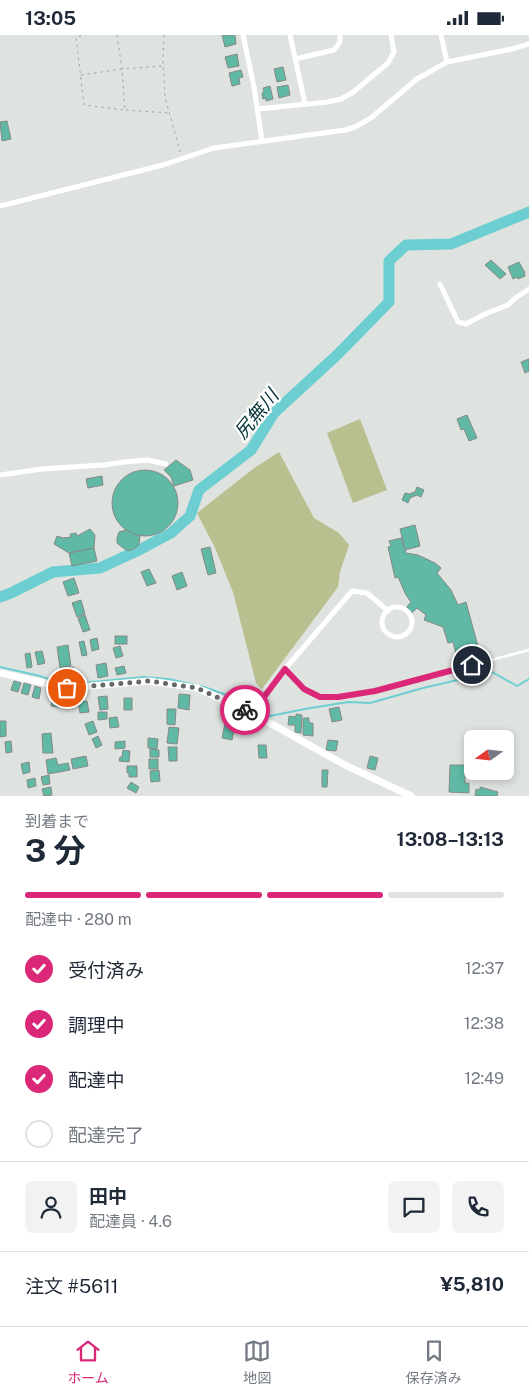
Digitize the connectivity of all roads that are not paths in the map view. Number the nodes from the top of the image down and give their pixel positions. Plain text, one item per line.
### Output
1 (243, 35) edge
2 (290, 35) edge
3 (340, 35) edge
4 (391, 35) edge
5 (441, 35) edge
6 (529, 44) edge
7 (295, 59) junction
8 (447, 63) junction
9 (305, 104) junction
10 (258, 109) junction
11 (262, 141) junction
12 (0, 206) edge
13 (440, 284) dead end
14 (529, 289) edge
15 (166, 464) dead end
16 (0, 475) edge
17 (388, 611) junction
18 (529, 650) edge
19 (285, 669) junction
20 (0, 673) edge
21 (252, 713) junction
22 (411, 796) edge

1 - 10 street
2 - 7 street
3 - 7 street
4 - 9 street
5 - 8 street
6 - 8 street
7 - 9 street
8 - 11 street
9 - 10 street
10 - 11 street
11 - 12 street
13 - 14 street
15 - 16 street
17 - 17 street
17 - 19 street
18 - 19 lane
19 - 21 street
20 - 21 street
21 - 22 street

